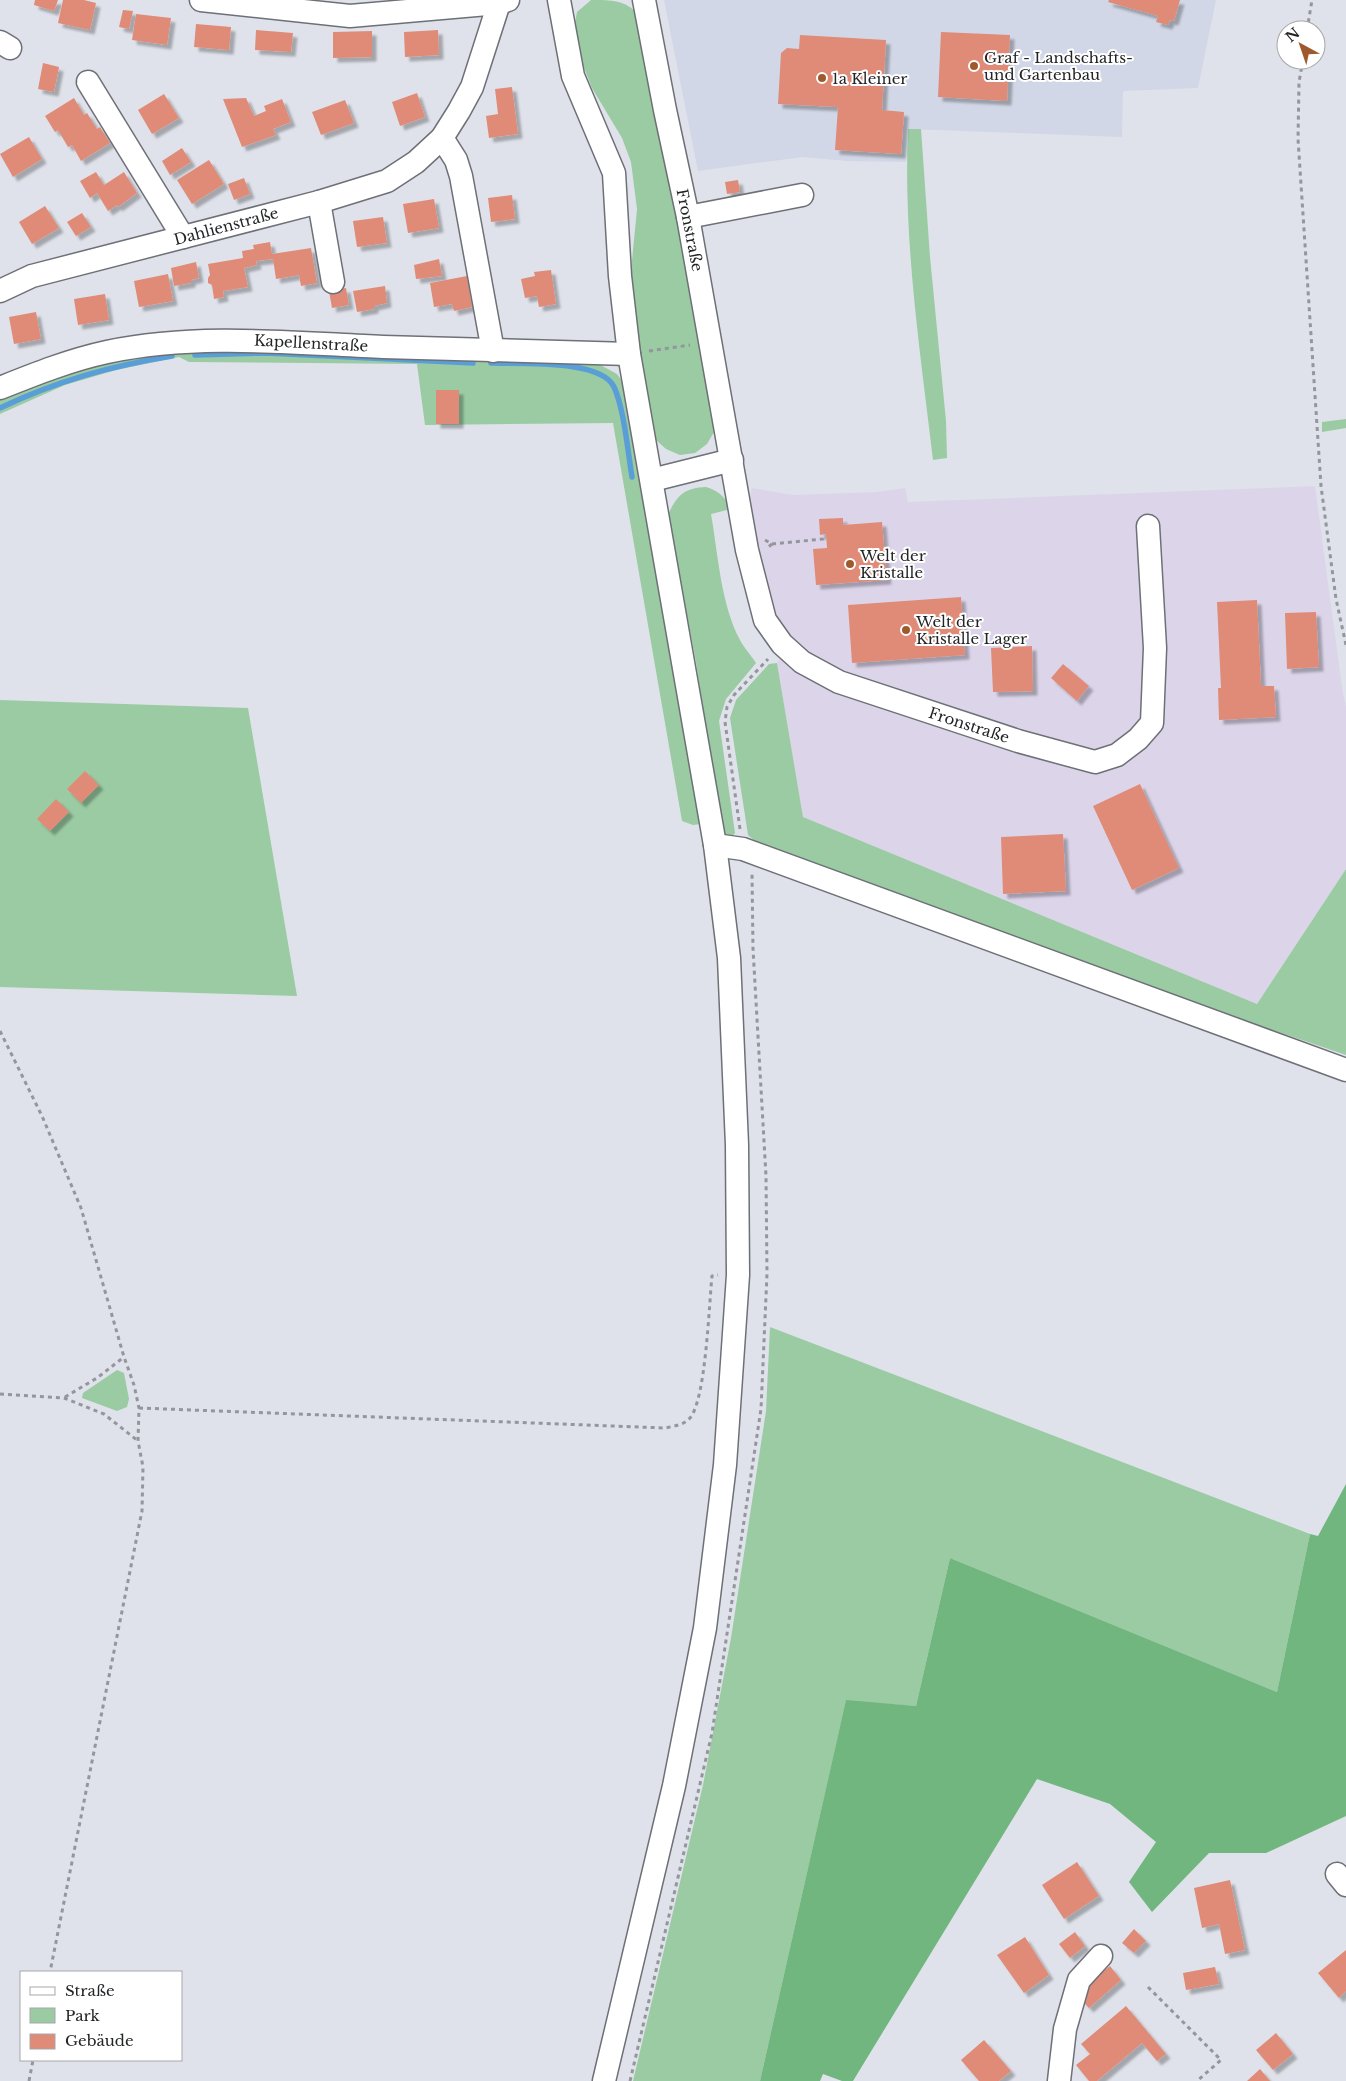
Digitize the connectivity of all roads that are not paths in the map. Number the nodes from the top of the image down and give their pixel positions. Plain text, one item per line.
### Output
1 (201, 0) edge
2 (559, 0) edge
3 (644, 0) edge
4 (501, 1) edge
5 (88, 82) dead end
6 (442, 138) junction
7 (802, 195) dead end
8 (319, 202) junction
9 (688, 217) junction
10 (183, 237) junction
11 (333, 282) dead end
12 (0, 291) edge
13 (494, 351) junction
14 (629, 354) junction
15 (0, 388) edge
16 (732, 460) junction
17 (652, 480) junction
18 (1148, 526) dead end
19 (715, 845) junction
20 (1346, 1070) edge
21 (1100, 1956) dead end
22 (604, 2081) edge
23 (1059, 2081) edge

1 - 4 street
2 - 14 street
3 - 9 street, Fronstraße
4 - 6 street, Dahlienstraße
5 - 10 street
6 - 8 street, Dahlienstraße
6 - 13 street
7 - 9 street
8 - 10 street, Dahlienstraße
8 - 11 street
9 - 16 street, Fronstraße
10 - 12 street, Dahlienstraße
13 - 14 street, Kapellenstraße
13 - 15 street, Kapellenstraße
14 - 17 street
16 - 17 street
16 - 18 street, Fronstraße
17 - 19 street
19 - 20 street
19 - 22 street
21 - 23 street

